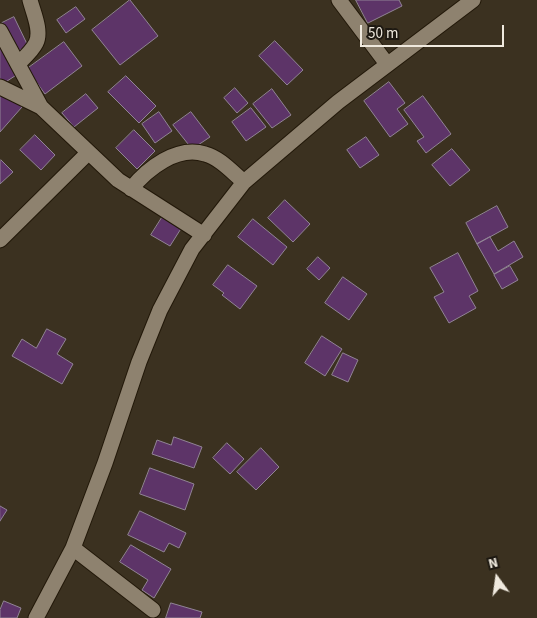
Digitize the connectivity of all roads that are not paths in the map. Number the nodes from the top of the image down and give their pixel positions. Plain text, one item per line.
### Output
1 (30, 0) edge
2 (339, 0) edge
3 (472, 0) edge
4 (0, 31) edge
5 (18, 64) junction
6 (387, 64) junction
7 (0, 87) edge
8 (42, 107) junction
9 (88, 153) junction
10 (244, 182) junction
11 (131, 190) junction
12 (204, 235) junction
13 (0, 240) edge
14 (73, 548) junction
15 (153, 610) dead end
16 (36, 618) edge

1 - 5 street
2 - 6 street
3 - 6 street
4 - 5 street
5 - 8 street
6 - 10 street
7 - 8 street
8 - 9 street
9 - 11 street
9 - 13 street
10 - 11 street
10 - 12 street
11 - 12 street
12 - 14 street
14 - 15 street
14 - 16 street

